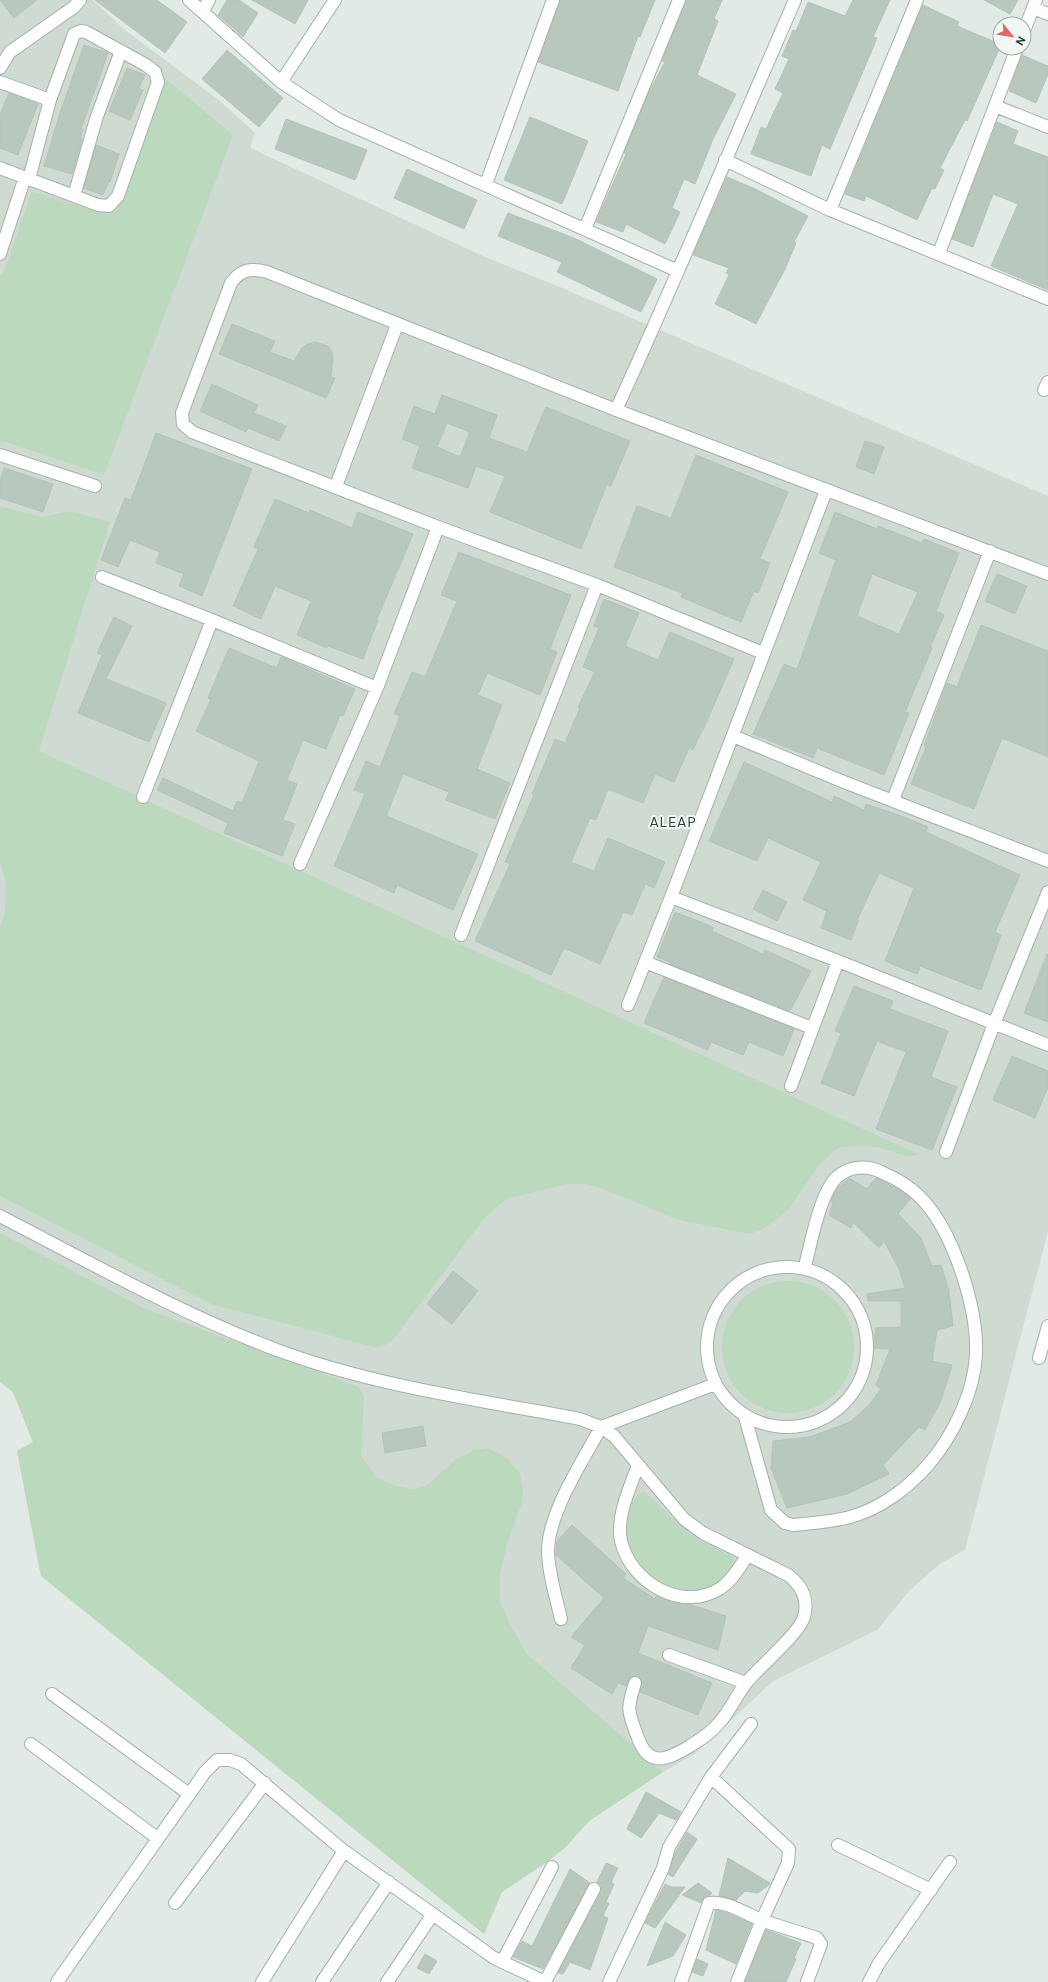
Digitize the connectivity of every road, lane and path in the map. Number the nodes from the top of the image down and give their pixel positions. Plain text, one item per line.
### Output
1 (80, 0) edge
2 (189, 0) edge
3 (209, 0) edge
4 (335, 0) edge
5 (553, 0) edge
6 (679, 0) edge
7 (795, 0) edge
8 (917, 0) edge
9 (1034, 4) edge
10 (203, 11) junction
11 (1048, 14) edge
12 (1030, 16) edge
13 (121, 51) junction
14 (1014, 56) edge
15 (0, 68) edge
16 (0, 82) edge
17 (281, 82) junction
18 (50, 100) junction
19 (995, 106) junction
20 (1048, 127) edge
21 (725, 160) junction
22 (0, 168) edge
23 (27, 178) junction
24 (486, 184) junction
25 (74, 196) junction
26 (830, 210) junction
27 (584, 229) junction
28 (938, 253) junction
29 (0, 254) edge
30 (678, 272) junction
31 (1048, 299) edge
32 (397, 325) junction
33 (616, 410) junction
34 (0, 455) edge
35 (95, 486) dead end
36 (336, 486) junction
37 (826, 491) junction
38 (438, 527) junction
39 (990, 551) junction
40 (1048, 574) edge
41 (102, 577) dead end
42 (597, 585) junction
43 (212, 620) junction
44 (763, 653) junction
45 (376, 688) junction
46 (733, 736) junction
47 (143, 797) dead end
48 (893, 800) junction
49 (1048, 861) edge
50 (300, 864) dead end
51 (1048, 892) edge
52 (671, 897) junction
53 (461, 935) dead end
54 (838, 961) junction
55 (645, 962) junction
56 (628, 1005) dead end
57 (994, 1024) junction
58 (812, 1028) junction
59 (1048, 1045) edge
60 (791, 1086) dead end
61 (946, 1152) dead end
62 (0, 1216) edge
63 (805, 1266) junction
64 (1048, 1326) edge
65 (1039, 1358) dead end
66 (713, 1385) junction
67 (745, 1417) junction
68 (601, 1427) junction
69 (638, 1465) junction
70 (748, 1555) junction
71 (561, 1619) dead end
72 (669, 1655) dead end
73 (635, 1683) dead end
74 (746, 1683) junction
75 (52, 1694) dead end
76 (751, 1724) dead end
77 (31, 1744) dead end
78 (711, 1777) junction
79 (265, 1783) junction
80 (189, 1794) junction
81 (158, 1838) junction
82 (838, 1845) dead end
83 (344, 1851) junction
84 (950, 1862) dead end
85 (552, 1867) dead end
86 (389, 1882) junction
87 (594, 1889) dead end
88 (931, 1890) junction
89 (175, 1903) dead end
90 (433, 1914) junction
91 (762, 1920) junction
92 (502, 1962) junction
93 (57, 1982) edge
94 (262, 1982) edge
95 (322, 1982) edge
96 (387, 1982) edge
97 (545, 1982) edge
98 (609, 1982) edge
99 (681, 1982) edge
100 (737, 1982) edge
101 (807, 1982) edge
102 (869, 1982) edge

1 - 15 street
2 - 10 street
3 - 10 street
4 - 17 street
5 - 24 street
6 - 27 street
7 - 21 street
8 - 26 street
9 - 11 street
9 - 12 street
10 - 17 street
13 - 18 street
13 - 25 street
13 - 25 street
14 - 19 street
16 - 18 street
17 - 24 street
18 - 23 street
19 - 20 street
19 - 28 street
21 - 26 street
21 - 30 street
22 - 23 street
23 - 25 street
23 - 29 street
24 - 27 street
26 - 28 street
27 - 30 street
28 - 31 street
30 - 33 street
32 - 33 street
32 - 36 street
32 - 36 street
33 - 37 street
34 - 35 street
36 - 38 street
37 - 39 street
37 - 44 street
38 - 42 street
38 - 45 street
39 - 40 street
39 - 48 street
41 - 43 street
42 - 44 street
42 - 53 street
43 - 45 street
43 - 47 street
44 - 46 street
45 - 50 street
46 - 48 street
46 - 52 street
48 - 49 street
51 - 57 street
52 - 54 street
52 - 55 street
54 - 57 street
54 - 58 street
55 - 56 street
55 - 58 street
57 - 59 street
57 - 61 street
58 - 60 street
62 - 68 street
63 - 66 street
63 - 67 street
63 - 67 street
64 - 65 street
66 - 67 street
66 - 68 street
68 - 69 street
68 - 71 street
69 - 70 street
69 - 70 street
70 - 74 street
72 - 74 street
73 - 74 street
75 - 80 street
76 - 78 street
77 - 81 street
78 - 91 street
78 - 98 street
79 - 80 street
79 - 83 street
79 - 89 street
80 - 81 street
81 - 93 street
82 - 88 street
83 - 86 street
83 - 94 street
84 - 88 street
85 - 92 street
86 - 90 street
86 - 95 street
87 - 97 street
88 - 102 street
90 - 92 street
90 - 96 street
91 - 99 street
91 - 100 street
91 - 101 street
92 - 97 street

